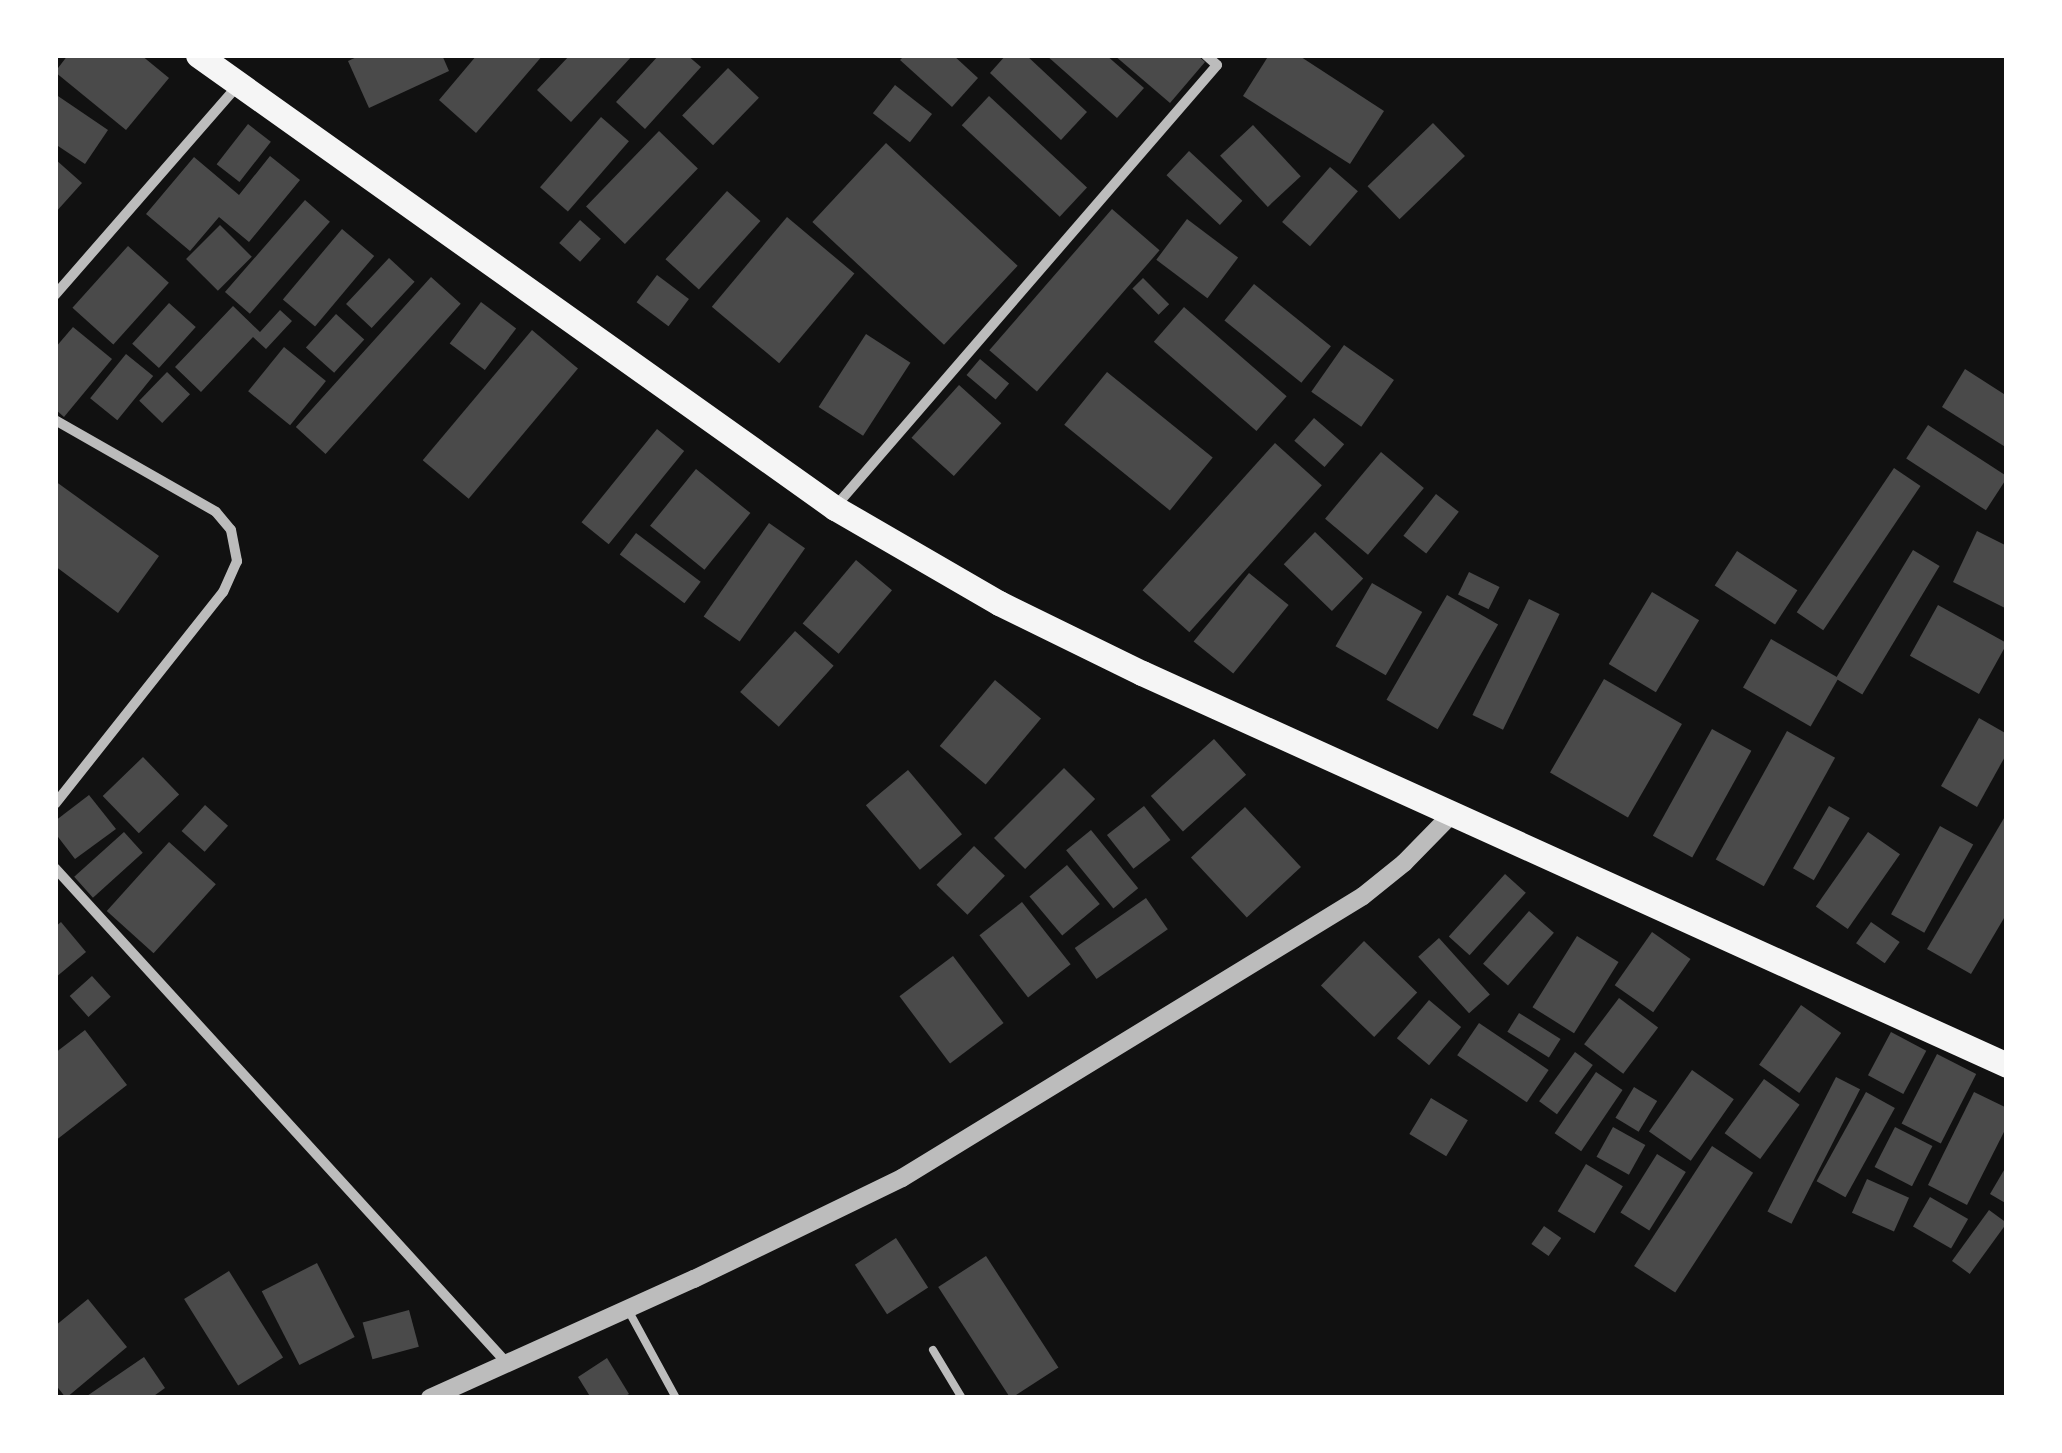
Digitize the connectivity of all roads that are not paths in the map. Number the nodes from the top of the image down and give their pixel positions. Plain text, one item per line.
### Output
1 (198, 55) edge
2 (1206, 55) edge
3 (1225, 55) edge
4 (1216, 65) junction
5 (238, 84) junction
6 (55, 295) edge
7 (55, 420) edge
8 (835, 508) junction
9 (55, 804) edge
10 (1454, 812) junction
11 (55, 868) edge
12 (2007, 1064) edge
13 (627, 1308) junction
14 (933, 1350) dead end
15 (506, 1362) junction
16 (430, 1398) edge
17 (676, 1398) edge
18 (962, 1398) edge

1 - 5 main road
2 - 4 street
3 - 4 street
4 - 8 street
5 - 6 street
5 - 8 main road
7 - 9 street
8 - 10 main road
10 - 12 main road
10 - 13 street
11 - 15 street
13 - 15 street
13 - 17 lane
14 - 18 lane
15 - 16 street

